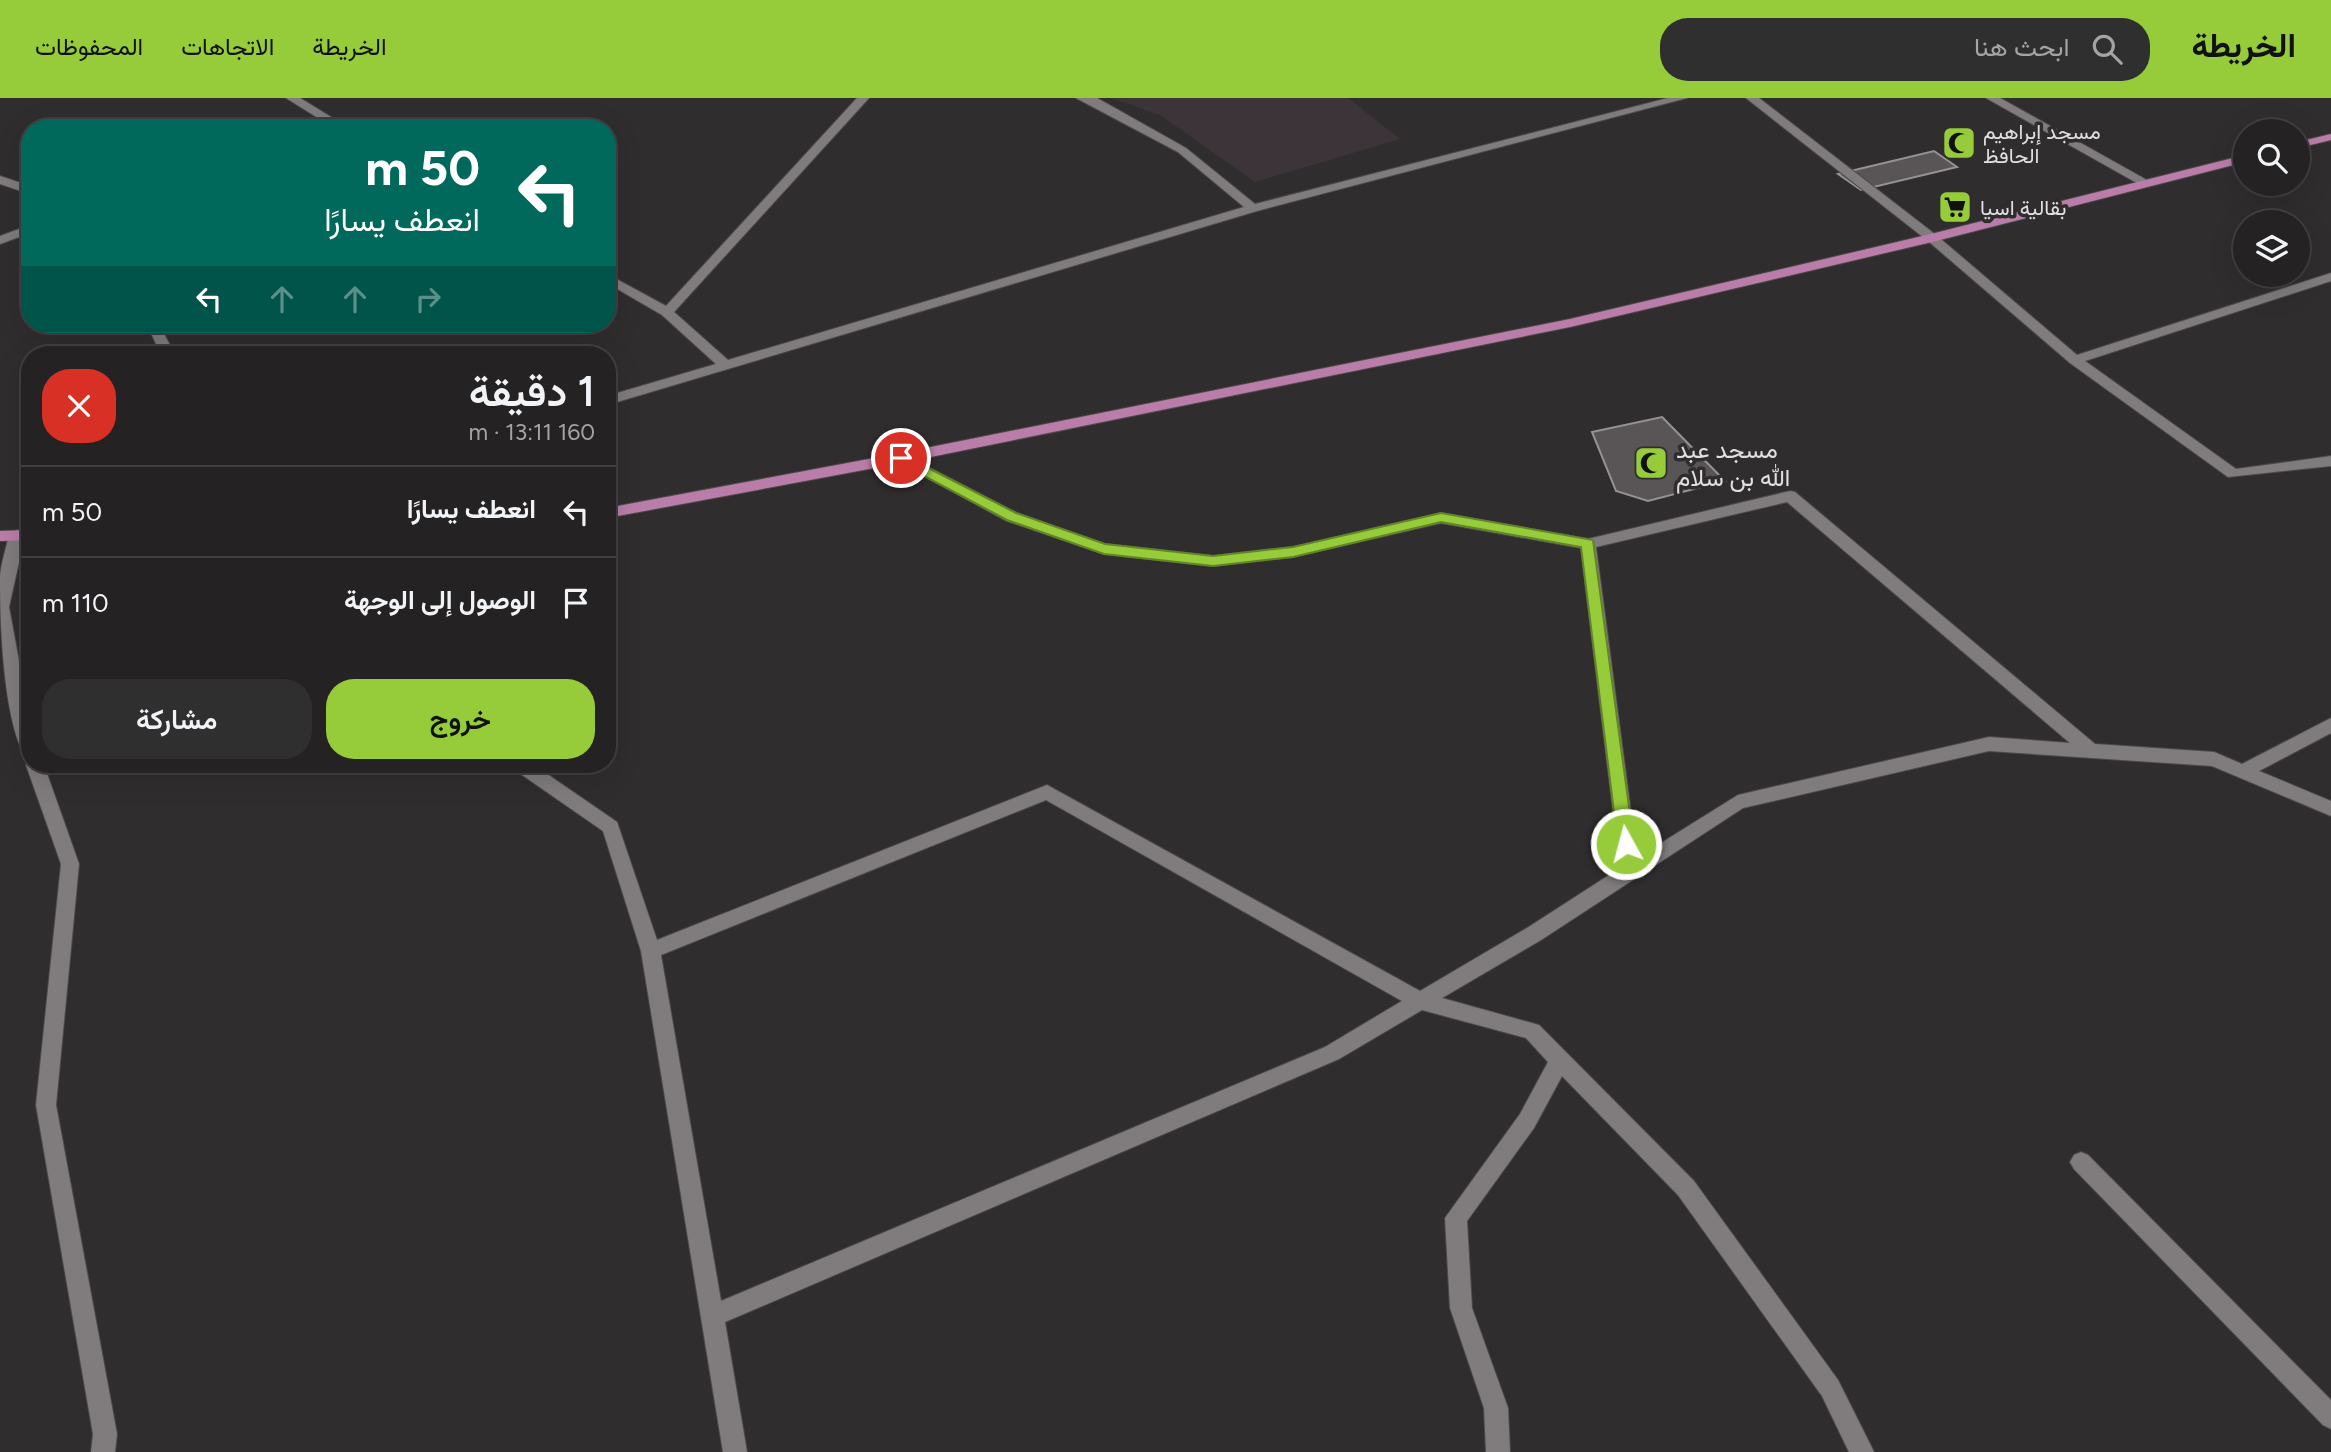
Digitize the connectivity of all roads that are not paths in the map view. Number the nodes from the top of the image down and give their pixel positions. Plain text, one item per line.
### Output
1 (292, 98) edge
2 (863, 98) edge
3 (1082, 98) edge
4 (1681, 98) edge
5 (1752, 98) edge
6 (1992, 98) edge
7 (328, 119) edge
8 (2331, 137) edge
9 (2310, 142) edge
10 (2233, 162) edge
11 (0, 180) edge
12 (2148, 184) junction
13 (21, 187) edge
14 (1253, 208) junction
15 (21, 232) edge
16 (1932, 238) junction
17 (0, 240) edge
18 (2331, 277) edge
19 (616, 283) edge
20 (667, 312) junction
21 (2075, 360) junction
22 (726, 366) junction
23 (616, 398) edge
24 (901, 458) junction
25 (2331, 461) edge
26 (616, 511) edge
27 (16, 536) edge
28 (1588, 544) junction
29 (21, 719) edge
30 (2331, 725) edge
31 (2091, 751) junction
32 (2244, 771) junction
33 (38, 773) edge
34 (532, 773) edge
35 (2331, 809) edge
36 (1629, 872) junction
37 (651, 951) junction
38 (1420, 1001) junction
39 (1560, 1060) junction
40 (2081, 1162) dead end
41 (712, 1315) junction
42 (2331, 1417) edge
43 (103, 1452) edge
44 (734, 1452) edge
45 (1498, 1452) edge
46 (1862, 1452) edge

1 - 7 street
2 - 20 street
3 - 14 street
4 - 14 street
5 - 16 street
6 - 12 street
8 - 9 main road
10 - 12 main road
11 - 13 street
12 - 16 main road
14 - 22 street
15 - 17 street
16 - 21 street
16 - 24 main road
18 - 21 street
19 - 20 street
20 - 22 street
21 - 25 street
22 - 23 street
24 - 26 main road
24 - 28 street
27 - 29 street
28 - 31 street
28 - 36 street
30 - 32 street
31 - 32 street
31 - 36 street
32 - 35 street
33 - 43 street
34 - 37 street
36 - 38 street
37 - 38 street
37 - 41 street
38 - 39 street
38 - 41 street
39 - 45 street
39 - 46 street
40 - 42 street
41 - 44 street

